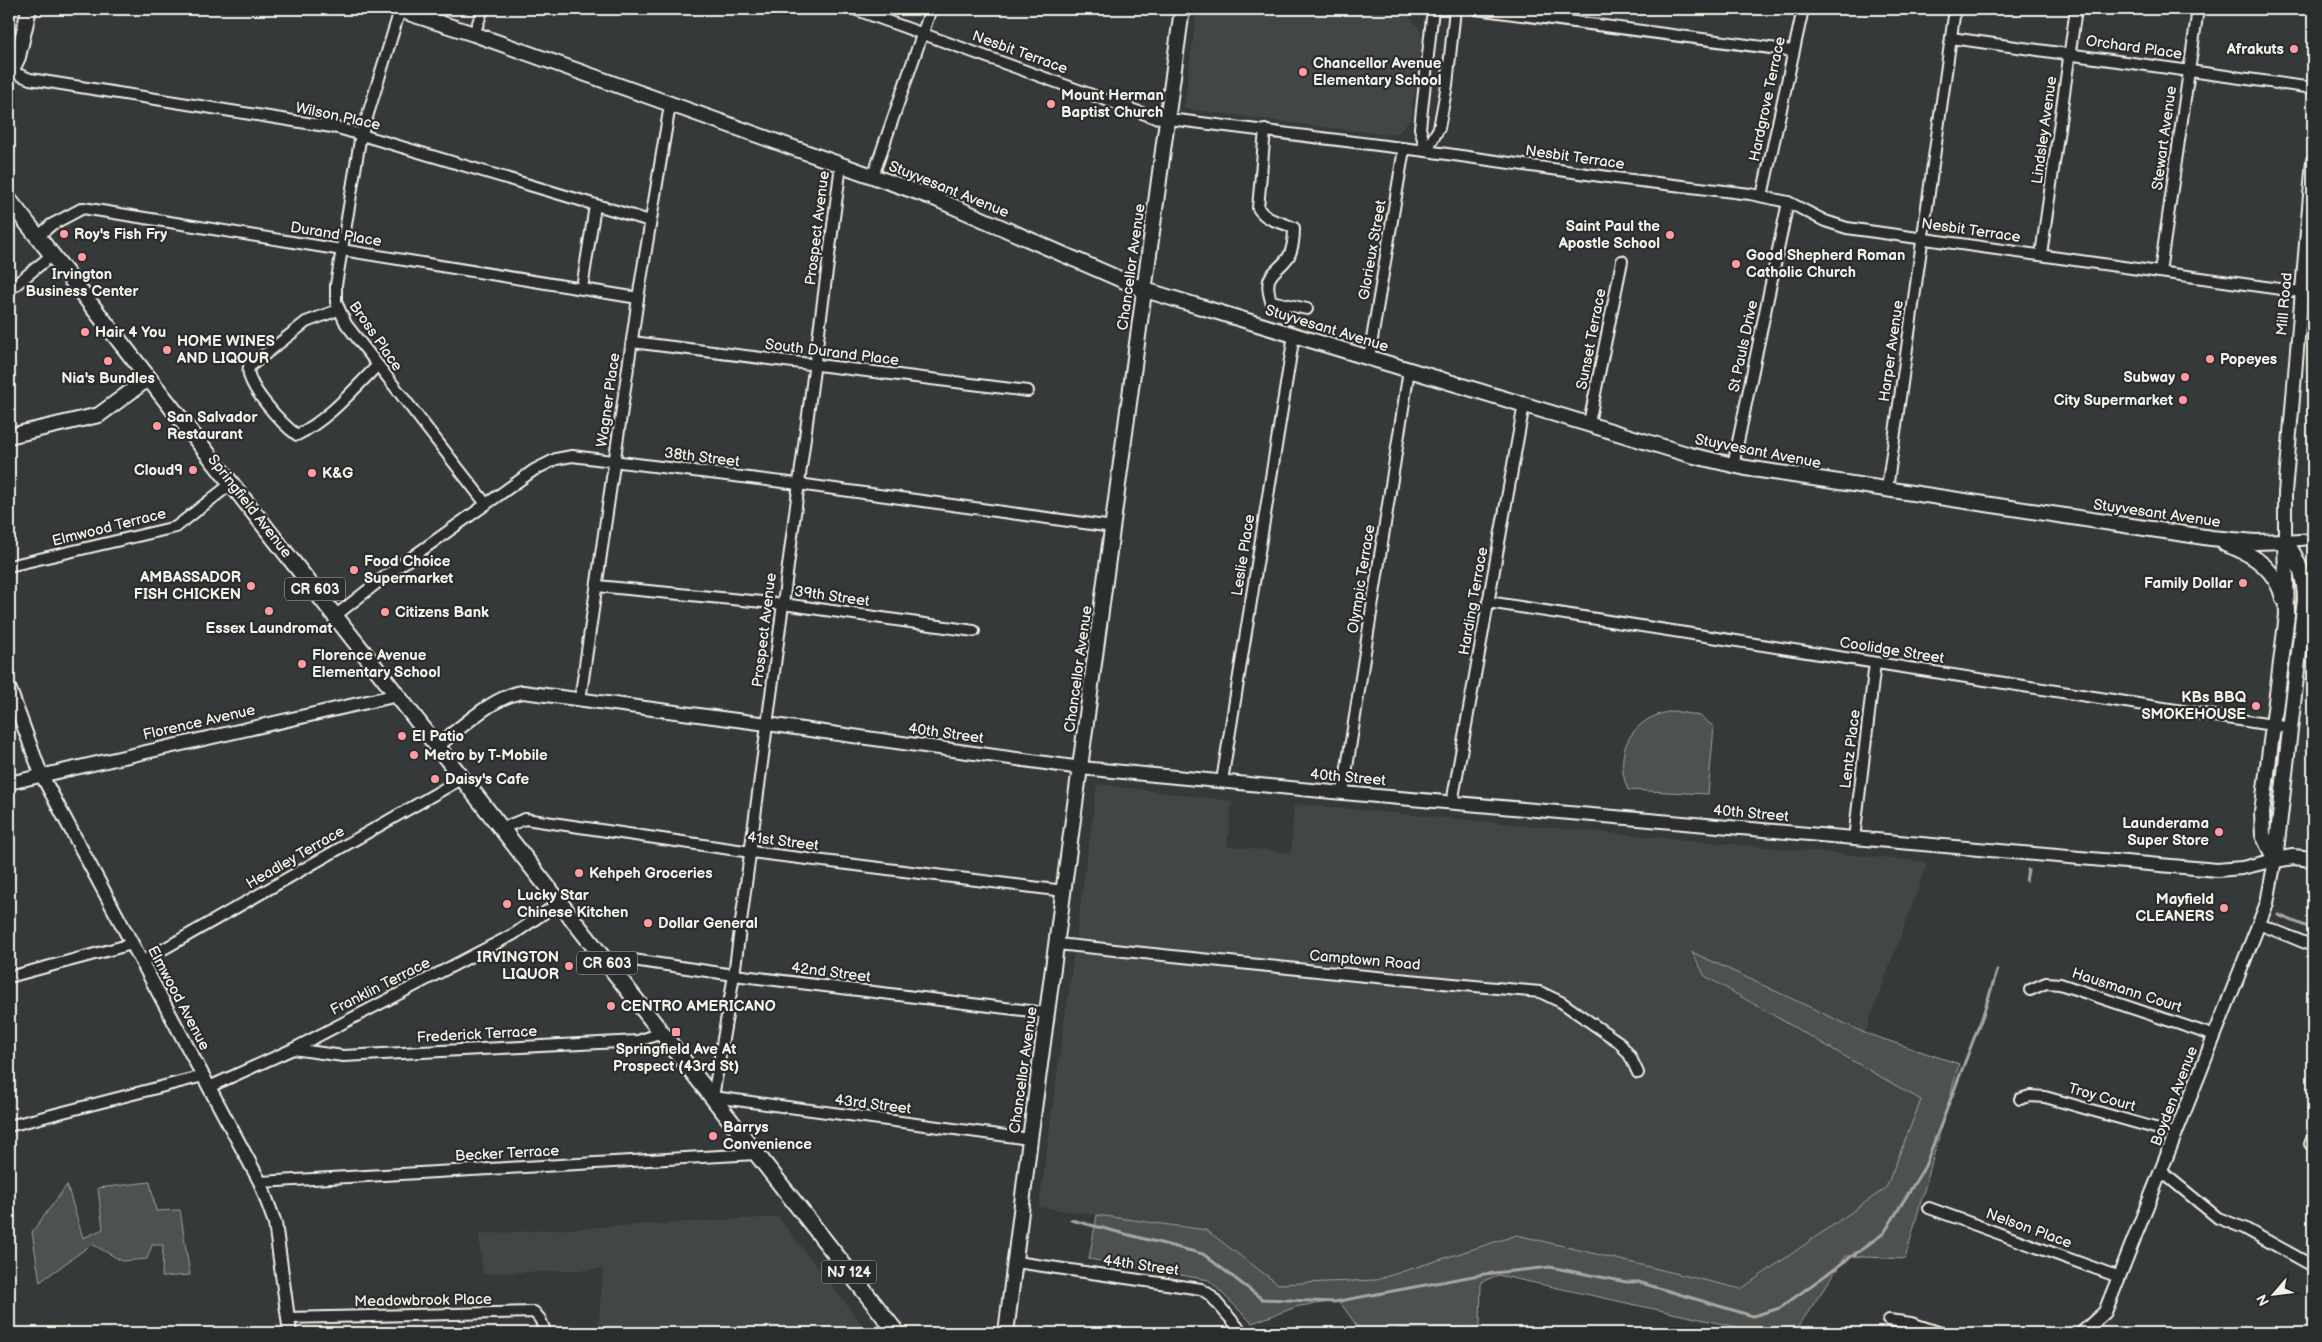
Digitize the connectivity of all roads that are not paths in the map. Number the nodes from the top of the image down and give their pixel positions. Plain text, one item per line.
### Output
1 (29, 9) edge
2 (482, 9) edge
3 (854, 9) edge
4 (931, 9) edge
5 (1182, 9) edge
6 (1433, 9) edge
7 (1455, 9) edge
8 (1476, 9) edge
9 (1803, 9) edge
10 (1955, 9) edge
11 (2076, 9) edge
12 (2198, 9) edge
13 (398, 10) edge
14 (923, 32) junction
15 (474, 34) junction
16 (1950, 38) junction
17 (1793, 51) junction
18 (2070, 53) junction
19 (2189, 70) junction
20 (10, 74) edge
21 (2313, 88) edge
22 (9, 90) edge
23 (670, 105) junction
24 (1167, 119) junction
25 (1265, 130) junction
26 (362, 134) junction
27 (1404, 148) junction
28 (1426, 150) junction
29 (2313, 160) edge
30 (841, 165) junction
31 (873, 176) junction
32 (1762, 196) junction
33 (9, 200) edge
34 (1788, 202) junction
35 (595, 206) junction
36 (650, 222) junction
37 (38, 237) junction
38 (1922, 238) junction
39 (341, 250) junction
40 (52, 255) junction
41 (2041, 255) junction
42 (1622, 261) dead end
43 (2160, 272) junction
44 (582, 288) junction
45 (9, 290) edge
46 (1145, 290) junction
47 (2301, 292) junction
48 (638, 298) junction
49 (1307, 309) dead end
50 (338, 310) junction
51 (1294, 335) junction
52 (632, 342) junction
53 (1369, 357) junction
54 (814, 365) junction
55 (377, 366) junction
56 (1410, 370) junction
57 (149, 378) junction
58 (1028, 392) dead end
59 (1524, 404) junction
60 (1589, 424) junction
61 (9, 436) edge
62 (614, 461) junction
63 (1733, 466) junction
64 (232, 484) junction
65 (798, 484) junction
66 (1886, 489) junction
67 (486, 504) junction
68 (1113, 527) junction
69 (2211, 538) junction
70 (2313, 539) edge
71 (2285, 541) junction
72 (9, 566) edge
73 (597, 586) junction
74 (1488, 602) junction
75 (783, 604) junction
76 (2287, 615) junction
77 (335, 616) junction
78 (974, 630) dead end
79 (1876, 663) junction
80 (9, 687) edge
81 (398, 695) junction
82 (580, 700) junction
83 (768, 724) junction
84 (2273, 725) junction
85 (2291, 728) junction
86 (437, 746) junction
87 (1081, 768) junction
88 (42, 774) junction
89 (463, 778) junction
90 (1222, 781) junction
91 (9, 782) edge
92 (1343, 793) junction
93 (1452, 803) junction
94 (502, 828) junction
95 (1854, 838) junction
96 (751, 852) junction
97 (2313, 859) edge
98 (2275, 860) junction
99 (1064, 891) junction
100 (560, 902) junction
101 (2259, 924) junction
102 (132, 944) junction
103 (1057, 944) junction
104 (2313, 946) edge
105 (141, 962) junction
106 (613, 969) junction
107 (734, 975) junction
108 (9, 977) edge
109 (2030, 990) dead end
110 (1047, 1013) junction
111 (662, 1033) junction
112 (2215, 1036) junction
113 (293, 1050) junction
114 (1638, 1073) dead end
115 (206, 1082) junction
116 (712, 1098) junction
117 (2020, 1098) dead end
118 (9, 1126) edge
119 (2176, 1134) junction
120 (1030, 1139) junction
121 (756, 1154) junction
122 (2162, 1172) junction
123 (260, 1182) junction
124 (794, 1201) joint
125 (1929, 1208) dead end
126 (1016, 1262) junction
127 (2313, 1266) edge
128 (2119, 1277) junction
129 (288, 1318) junction
130 (1888, 1320) dead end
131 (290, 1333) edge
132 (546, 1333) edge
133 (897, 1333) edge
134 (1006, 1333) edge
135 (1243, 1333) edge
136 (1941, 1333) edge
137 (2082, 1333) edge

1 - 20 main road
2 - 15 street
3 - 14 street, Nesbit Terrace
4 - 14 street
5 - 24 main road, Chancellor Avenue
6 - 28 street
7 - 28 street
8 - 17 street
9 - 17 street, Hardgrove Terrace
10 - 16 street, Harper Avenue
11 - 18 street, Lindsley Avenue
12 - 19 street, Stewart Avenue
13 - 15 main road, Stuyvesant Avenue
13 - 26 street, Bross Place
14 - 24 street, Nesbit Terrace
14 - 31 street
15 - 23 main road, Stuyvesant Avenue
16 - 18 street, Orchard Place
16 - 38 street, Harper Avenue
17 - 32 street, Hardgrove Terrace
18 - 19 street, Orchard Place
18 - 41 street, Lindsley Avenue
19 - 21 street, Orchard Place
19 - 43 street, Stewart Avenue
20 - 22 main road
20 - 26 street, Wilson Place
23 - 30 main road, Stuyvesant Avenue
23 - 36 street, Wagner Place
24 - 25 street, Nesbit Terrace
24 - 46 main road, Chancellor Avenue
25 - 27 street, Nesbit Terrace
25 - 49 street
26 - 35 street, Wilson Place
26 - 39 street, Bross Place
27 - 28 street, Nesbit Terrace
27 - 53 street, Glorieux Street
28 - 32 street, Nesbit Terrace
29 - 47 street, Mill Road
30 - 31 main road, Stuyvesant Avenue
30 - 54 street, Prospect Avenue
31 - 46 main road, Stuyvesant Avenue
32 - 34 street, Nesbit Terrace
33 - 37 main road, Springfield Avenue / CR 603
34 - 38 street, Nesbit Terrace
34 - 63 street, St Pauls Drive
35 - 36 street, Wilson Place
35 - 44 street
36 - 48 street, Wagner Place
37 - 39 street, Durand Place
37 - 40 main road, Springfield Avenue / CR 603
38 - 41 street, Nesbit Terrace
38 - 66 street, Harper Avenue
39 - 44 street, Durand Place
39 - 50 street, Bross Place
40 - 45 street
40 - 57 main road, Springfield Avenue / CR 603
41 - 43 street, Nesbit Terrace
42 - 60 street, Sunset Terrace
43 - 47 street, Nesbit Terrace
44 - 48 street, Durand Place
46 - 51 main road, Stuyvesant Avenue
46 - 68 main road, Chancellor Avenue
47 - 71 street, Mill Road
48 - 52 street, Wagner Place
50 - 55 street, Bross Place
50 - 55 street
51 - 53 main road, Stuyvesant Avenue
51 - 90 street, Leslie Place
52 - 54 street, South Durand Place
52 - 62 street, Wagner Place
53 - 56 main road, Stuyvesant Avenue
54 - 58 street, South Durand Place
54 - 65 street, Prospect Avenue
55 - 67 street, Bross Place
56 - 59 main road, Stuyvesant Avenue
56 - 92 street, Olympic Terrace
57 - 61 main road
57 - 64 main road, Springfield Avenue / CR 603
59 - 60 main road, Stuyvesant Avenue
59 - 74 street, Harding Terrace
60 - 63 main road, Stuyvesant Avenue
62 - 65 street, 38th Street
62 - 67 street, 38th Street
62 - 73 street, Wagner Place
63 - 66 main road, Stuyvesant Avenue
64 - 72 street, Elmwood Terrace
64 - 77 main road, Springfield Avenue / CR 603
65 - 68 street, 38th Street
65 - 75 street, Prospect Avenue
66 - 69 main road, Stuyvesant Avenue
67 - 77 street, 38th Street
68 - 87 main road, Chancellor Avenue
69 - 71 main road, Stuyvesant Avenue
69 - 76 main road
70 - 71 street
71 - 76 main road
71 - 85 main road
73 - 75 street, 39th Street
73 - 82 street, Wagner Place
74 - 79 street, Coolidge Street
74 - 93 street, Harding Terrace
75 - 78 street, 39th Street
75 - 83 street, Prospect Avenue
76 - 84 main road
77 - 81 main road, Springfield Avenue / CR 603
79 - 84 street, Coolidge Street
79 - 95 street, Lentz Place
80 - 88 street, Elmwood Avenue
81 - 86 main road, Springfield Avenue / CR 603
81 - 88 street, Florence Avenue
82 - 83 street, 40th Street
82 - 86 street, 40th Street
83 - 87 street, 40th Street
83 - 96 street, Prospect Avenue
84 - 85 street, Coolidge Street
84 - 98 main road
85 - 98 main road
86 - 89 main road, Springfield Avenue / CR 603
87 - 90 street, 40th Street
87 - 99 main road, Chancellor Avenue
88 - 91 street, Florence Avenue
88 - 102 street, Elmwood Avenue
89 - 94 main road, Springfield Avenue / CR 603
89 - 105 street, Headley Terrace
90 - 92 street, 40th Street
92 - 93 street, 40th Street
93 - 95 street, 40th Street
94 - 96 street, 41st Street
94 - 100 main road, Springfield Avenue / CR 603
95 - 98 street, 40th Street
96 - 99 street, 41st Street
96 - 107 street, Prospect Avenue
97 - 98 main road
98 - 101 street, Boyden Avenue
99 - 103 main road, Chancellor Avenue
100 - 106 main road, Springfield Avenue / CR 603
100 - 113 street, Franklin Terrace
101 - 104 street
101 - 112 street, Boyden Avenue
102 - 105 street, Elmwood Avenue
102 - 108 street
103 - 110 main road, Chancellor Avenue
103 - 114 street, Camptown Road
105 - 115 street, Elmwood Avenue
106 - 107 street, 42nd Street
106 - 111 main road, Springfield Avenue / CR 603
107 - 110 street, 42nd Street
107 - 116 street, Prospect Avenue
109 - 112 street, Hausmann Court
110 - 120 main road, Chancellor Avenue
111 - 113 street, Frederick Terrace
111 - 116 main road, Springfield Avenue / CR 603
112 - 119 street, Boyden Avenue
113 - 115 street, Franklin Terrace
115 - 118 street, Franklin Terrace
115 - 123 street, Elmwood Avenue
116 - 120 street, 43rd Street
116 - 121 main road, Springfield Avenue / CR 603
117 - 119 street, Troy Court
119 - 122 street, Boyden Avenue
120 - 126 main road, Chancellor Avenue
121 - 123 street, Becker Terrace
121 - 124 main road, Springfield Avenue / CR 603
122 - 127 street
122 - 128 street, Boyden Avenue
123 - 129 street, Elmwood Avenue
124 - 133 main road, Springfield Avenue / NJ 124
125 - 128 street, Nelson Place
126 - 134 main road, Chancellor Avenue
126 - 135 street, 44th Street
128 - 137 street, Boyden Avenue
129 - 131 street, Elmwood Avenue
129 - 132 street, Meadowbrook Place
130 - 136 street

